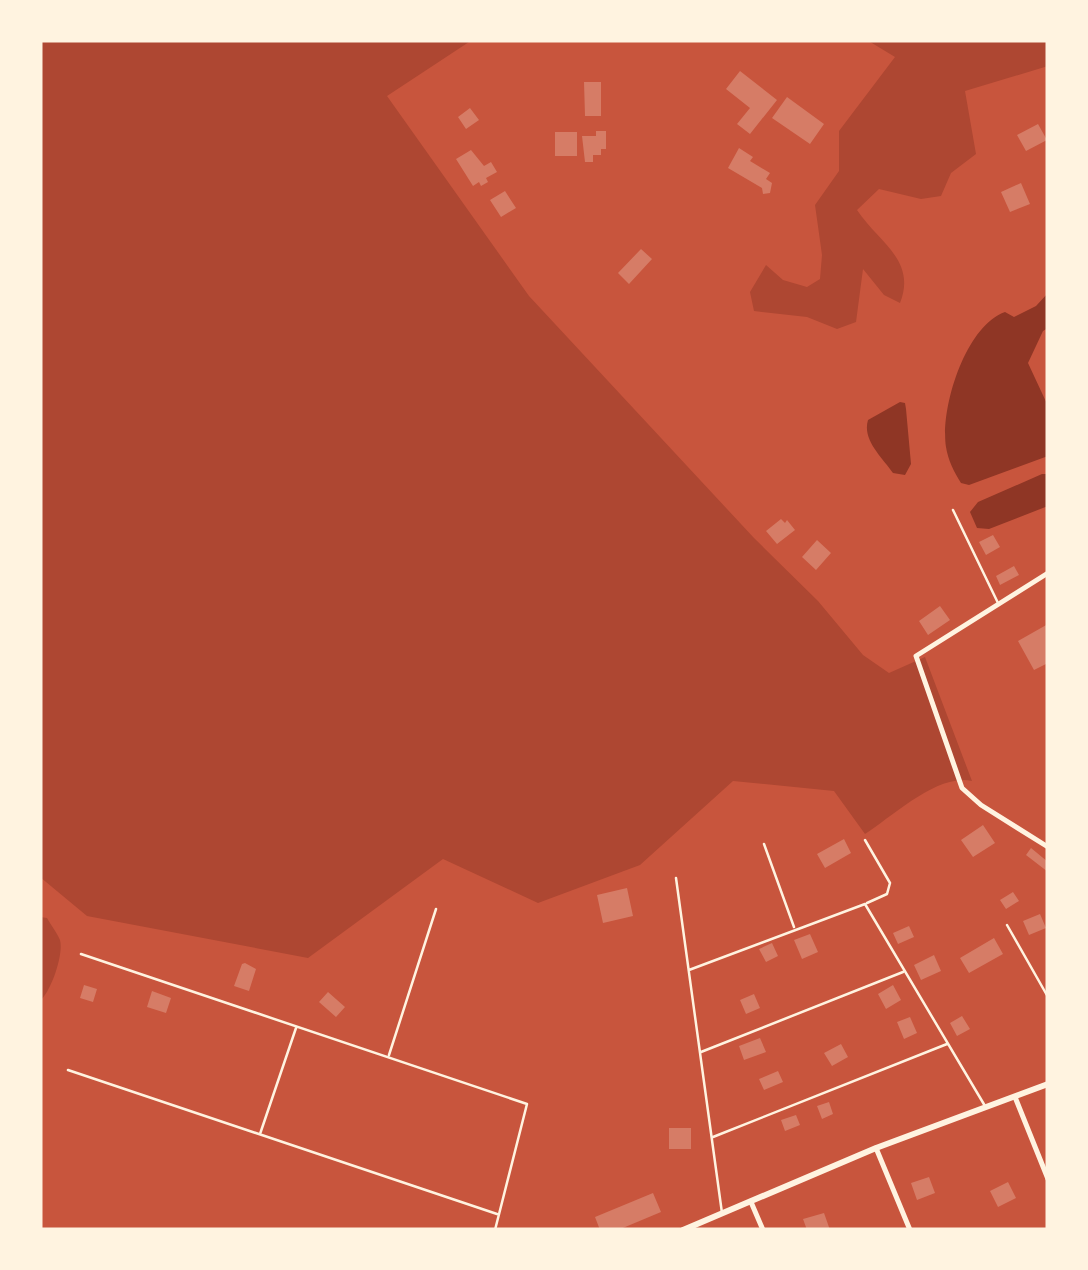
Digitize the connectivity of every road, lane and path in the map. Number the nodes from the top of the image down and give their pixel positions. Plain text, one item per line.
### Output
1 (953, 510) dead end
2 (1048, 573) edge
3 (998, 604) junction
4 (865, 840) dead end
5 (764, 844) dead end
6 (1048, 848) edge
7 (676, 878) dead end
8 (865, 904) junction
9 (436, 909) dead end
10 (1007, 925) dead end
11 (796, 930) junction
12 (81, 954) dead end
13 (689, 970) junction
14 (906, 971) junction
15 (1048, 997) edge
16 (296, 1027) junction
17 (948, 1043) junction
18 (700, 1052) junction
19 (388, 1057) junction
20 (68, 1070) dead end
21 (1048, 1084) edge
22 (1016, 1097) junction
23 (987, 1108) junction
24 (260, 1134) junction
25 (711, 1137) junction
26 (876, 1148) junction
27 (1048, 1179) edge
28 (752, 1202) junction
29 (497, 1214) junction
30 (722, 1214) junction
31 (495, 1230) edge
32 (683, 1230) edge
33 (763, 1230) edge
34 (910, 1230) edge

1 - 3 lane
2 - 3 street
3 - 6 street
4 - 8 lane
5 - 11 lane
7 - 13 lane
8 - 11 lane
8 - 14 lane
9 - 19 lane
10 - 15 lane
11 - 13 lane
12 - 16 lane
13 - 18 lane
14 - 17 lane
14 - 18 lane
16 - 19 lane
16 - 24 lane
17 - 23 lane
17 - 25 lane
18 - 25 lane
19 - 29 lane
20 - 24 lane
21 - 22 street
22 - 23 street
22 - 27 street
23 - 26 street
24 - 29 lane
25 - 30 lane
26 - 28 street
26 - 34 street
28 - 30 street
28 - 33 street
29 - 31 lane
30 - 32 street

